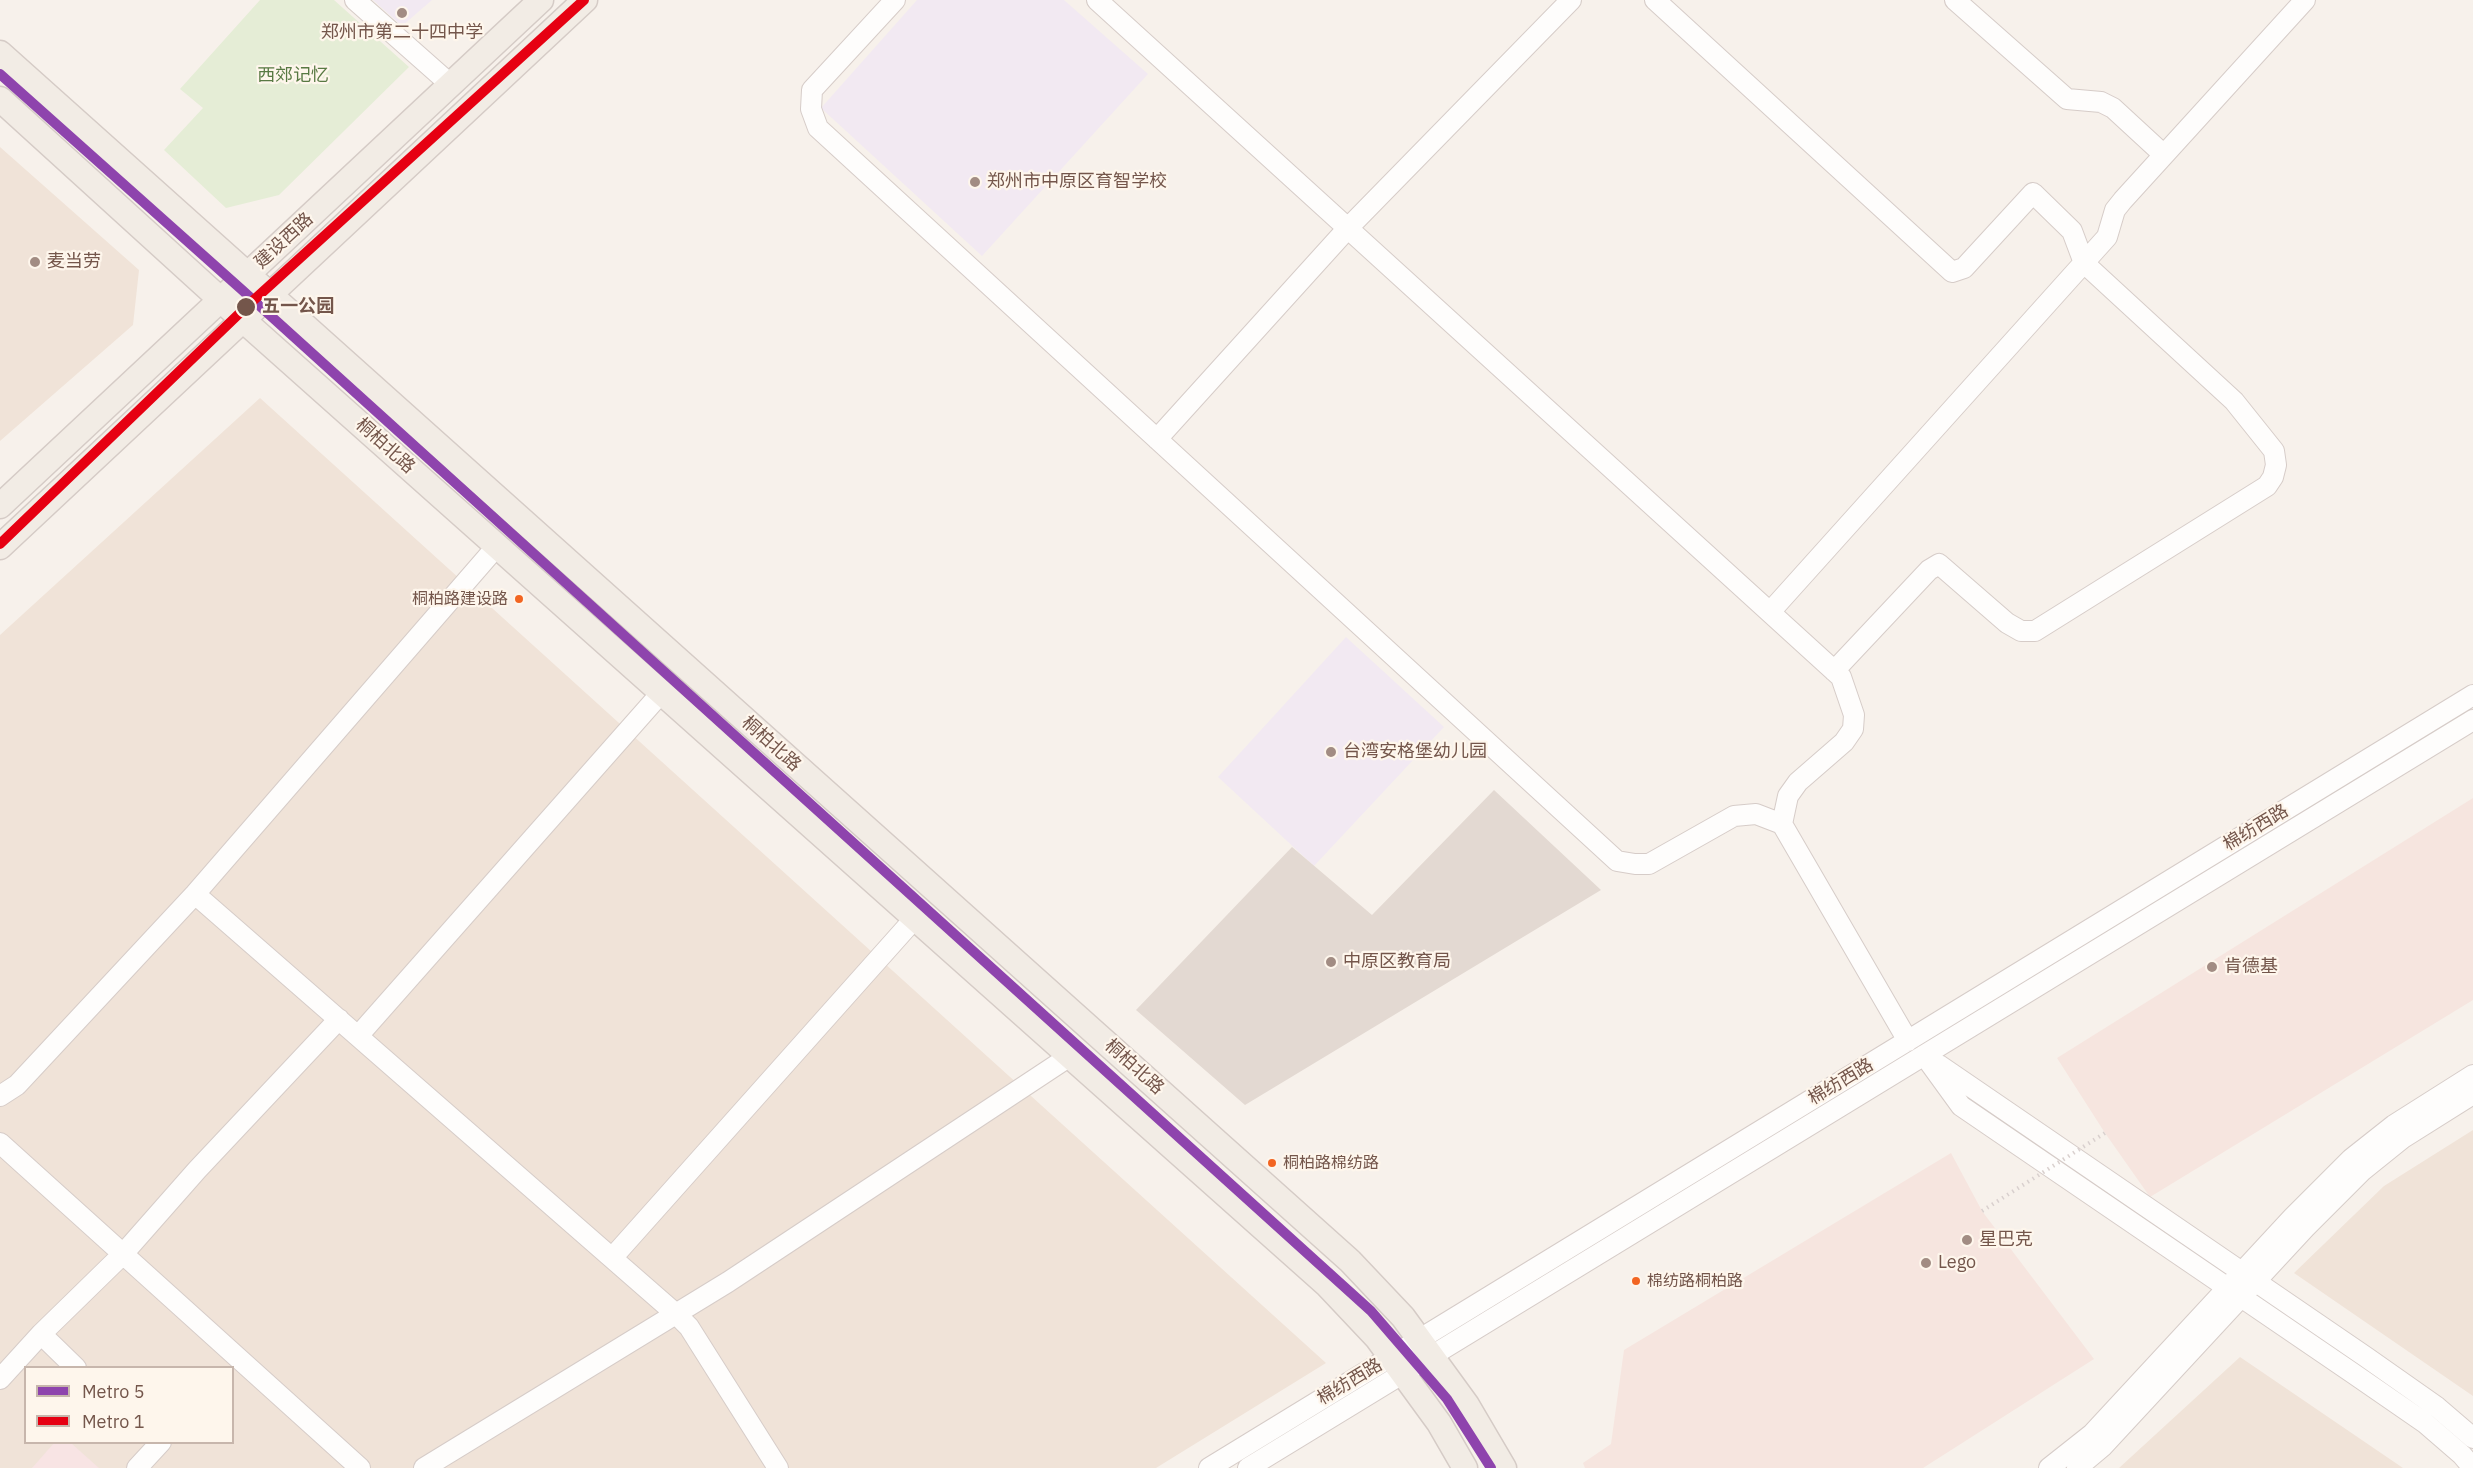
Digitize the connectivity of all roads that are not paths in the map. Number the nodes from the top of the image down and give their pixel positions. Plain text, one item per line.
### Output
1 (356, 0) edge
2 (541, 0) edge
3 (585, 0) edge
4 (1097, 0) edge
5 (1571, 0) edge
6 (1655, 0) edge
7 (1954, 0) edge
8 (2305, 0) edge
9 (886, 3) edge
10 (0, 53) edge
11 (450, 84) junction
12 (0, 99) edge
13 (2164, 155) junction
14 (1348, 228) junction
15 (2084, 263) junction
16 (246, 275) junction
17 (269, 295) junction
18 (221, 300) junction
19 (243, 320) junction
20 (1157, 439) junction
21 (0, 506) edge
22 (497, 546) junction
23 (0, 547) edge
24 (1770, 612) junction
25 (1834, 671) junction
26 (662, 692) junction
27 (2473, 695) edge
28 (2473, 720) edge
29 (1782, 824) junction
30 (195, 894) junction
31 (915, 918) junction
32 (339, 1019) junction
33 (358, 1036) junction
34 (1908, 1041) junction
35 (1924, 1054) junction
36 (1070, 1056) junction
37 (2473, 1075) edge
38 (2473, 1094) edge
39 (0, 1096) edge
40 (0, 1143) edge
41 (123, 1254) junction
42 (612, 1258) junction
43 (2249, 1277) junction
44 (2235, 1292) junction
45 (676, 1314) junction
46 (40, 1334) junction
47 (1425, 1348) junction
48 (234, 1363) edge
49 (1396, 1365) junction
50 (74, 1366) edge
51 (3, 1369) edge
52 (2473, 1438) edge
53 (158, 1444) edge
54 (137, 1468) edge
55 (360, 1468) edge
56 (424, 1468) edge
57 (778, 1468) edge
58 (1209, 1468) edge
59 (1248, 1468) edge
60 (1465, 1468) edge
61 (1504, 1468) edge
62 (2049, 1468) edge
63 (2077, 1468) edge
64 (2473, 1468) edge

1 - 11 street
2 - 11 main road, 建设西路
3 - 17 main road, 建设西路
4 - 14 street
5 - 14 street
6 - 15 street
7 - 13 street
8 - 13 street
9 - 20 street
10 - 16 main road, 桐柏北路
11 - 16 main road, 建设西路
12 - 18 main road, 桐柏北路
13 - 15 street
14 - 20 street
14 - 24 street
15 - 24 street
15 - 25 street
16 - 17 main road, 桐柏北路
16 - 18 main road, 建设西路
17 - 19 main road, 建设西路
17 - 47 main road, 桐柏北路
18 - 19 main road, 桐柏北路
18 - 21 main road, 建设西路
19 - 22 main road, 桐柏北路
19 - 23 main road, 建设西路
20 - 29 street
22 - 26 main road, 桐柏北路
22 - 30 street
24 - 25 street
25 - 29 street
26 - 31 main road, 桐柏北路
26 - 33 street
27 - 34 street, 棉纺西路
28 - 35 street, 棉纺西路
29 - 34 street
30 - 32 street
30 - 39 street
31 - 36 main road, 桐柏北路
31 - 42 street
32 - 33 street
32 - 41 street
33 - 42 street
34 - 47 street, 棉纺西路
35 - 43 street
35 - 44 street
35 - 47 street, 棉纺西路
36 - 45 street
36 - 49 main road, 桐柏北路
37 - 43 street
38 - 43 street
40 - 41 street
41 - 46 street
41 - 48 street
42 - 45 street
43 - 44 street
43 - 52 street
44 - 62 street
44 - 63 street
44 - 64 street
45 - 56 street
45 - 57 street
46 - 50 street
46 - 51 street
47 - 49 street, 棉纺西路
47 - 61 main road, 桐柏北路
48 - 55 street
49 - 58 street, 棉纺西路
49 - 59 street, 棉纺西路
49 - 60 main road, 桐柏北路
53 - 54 street

